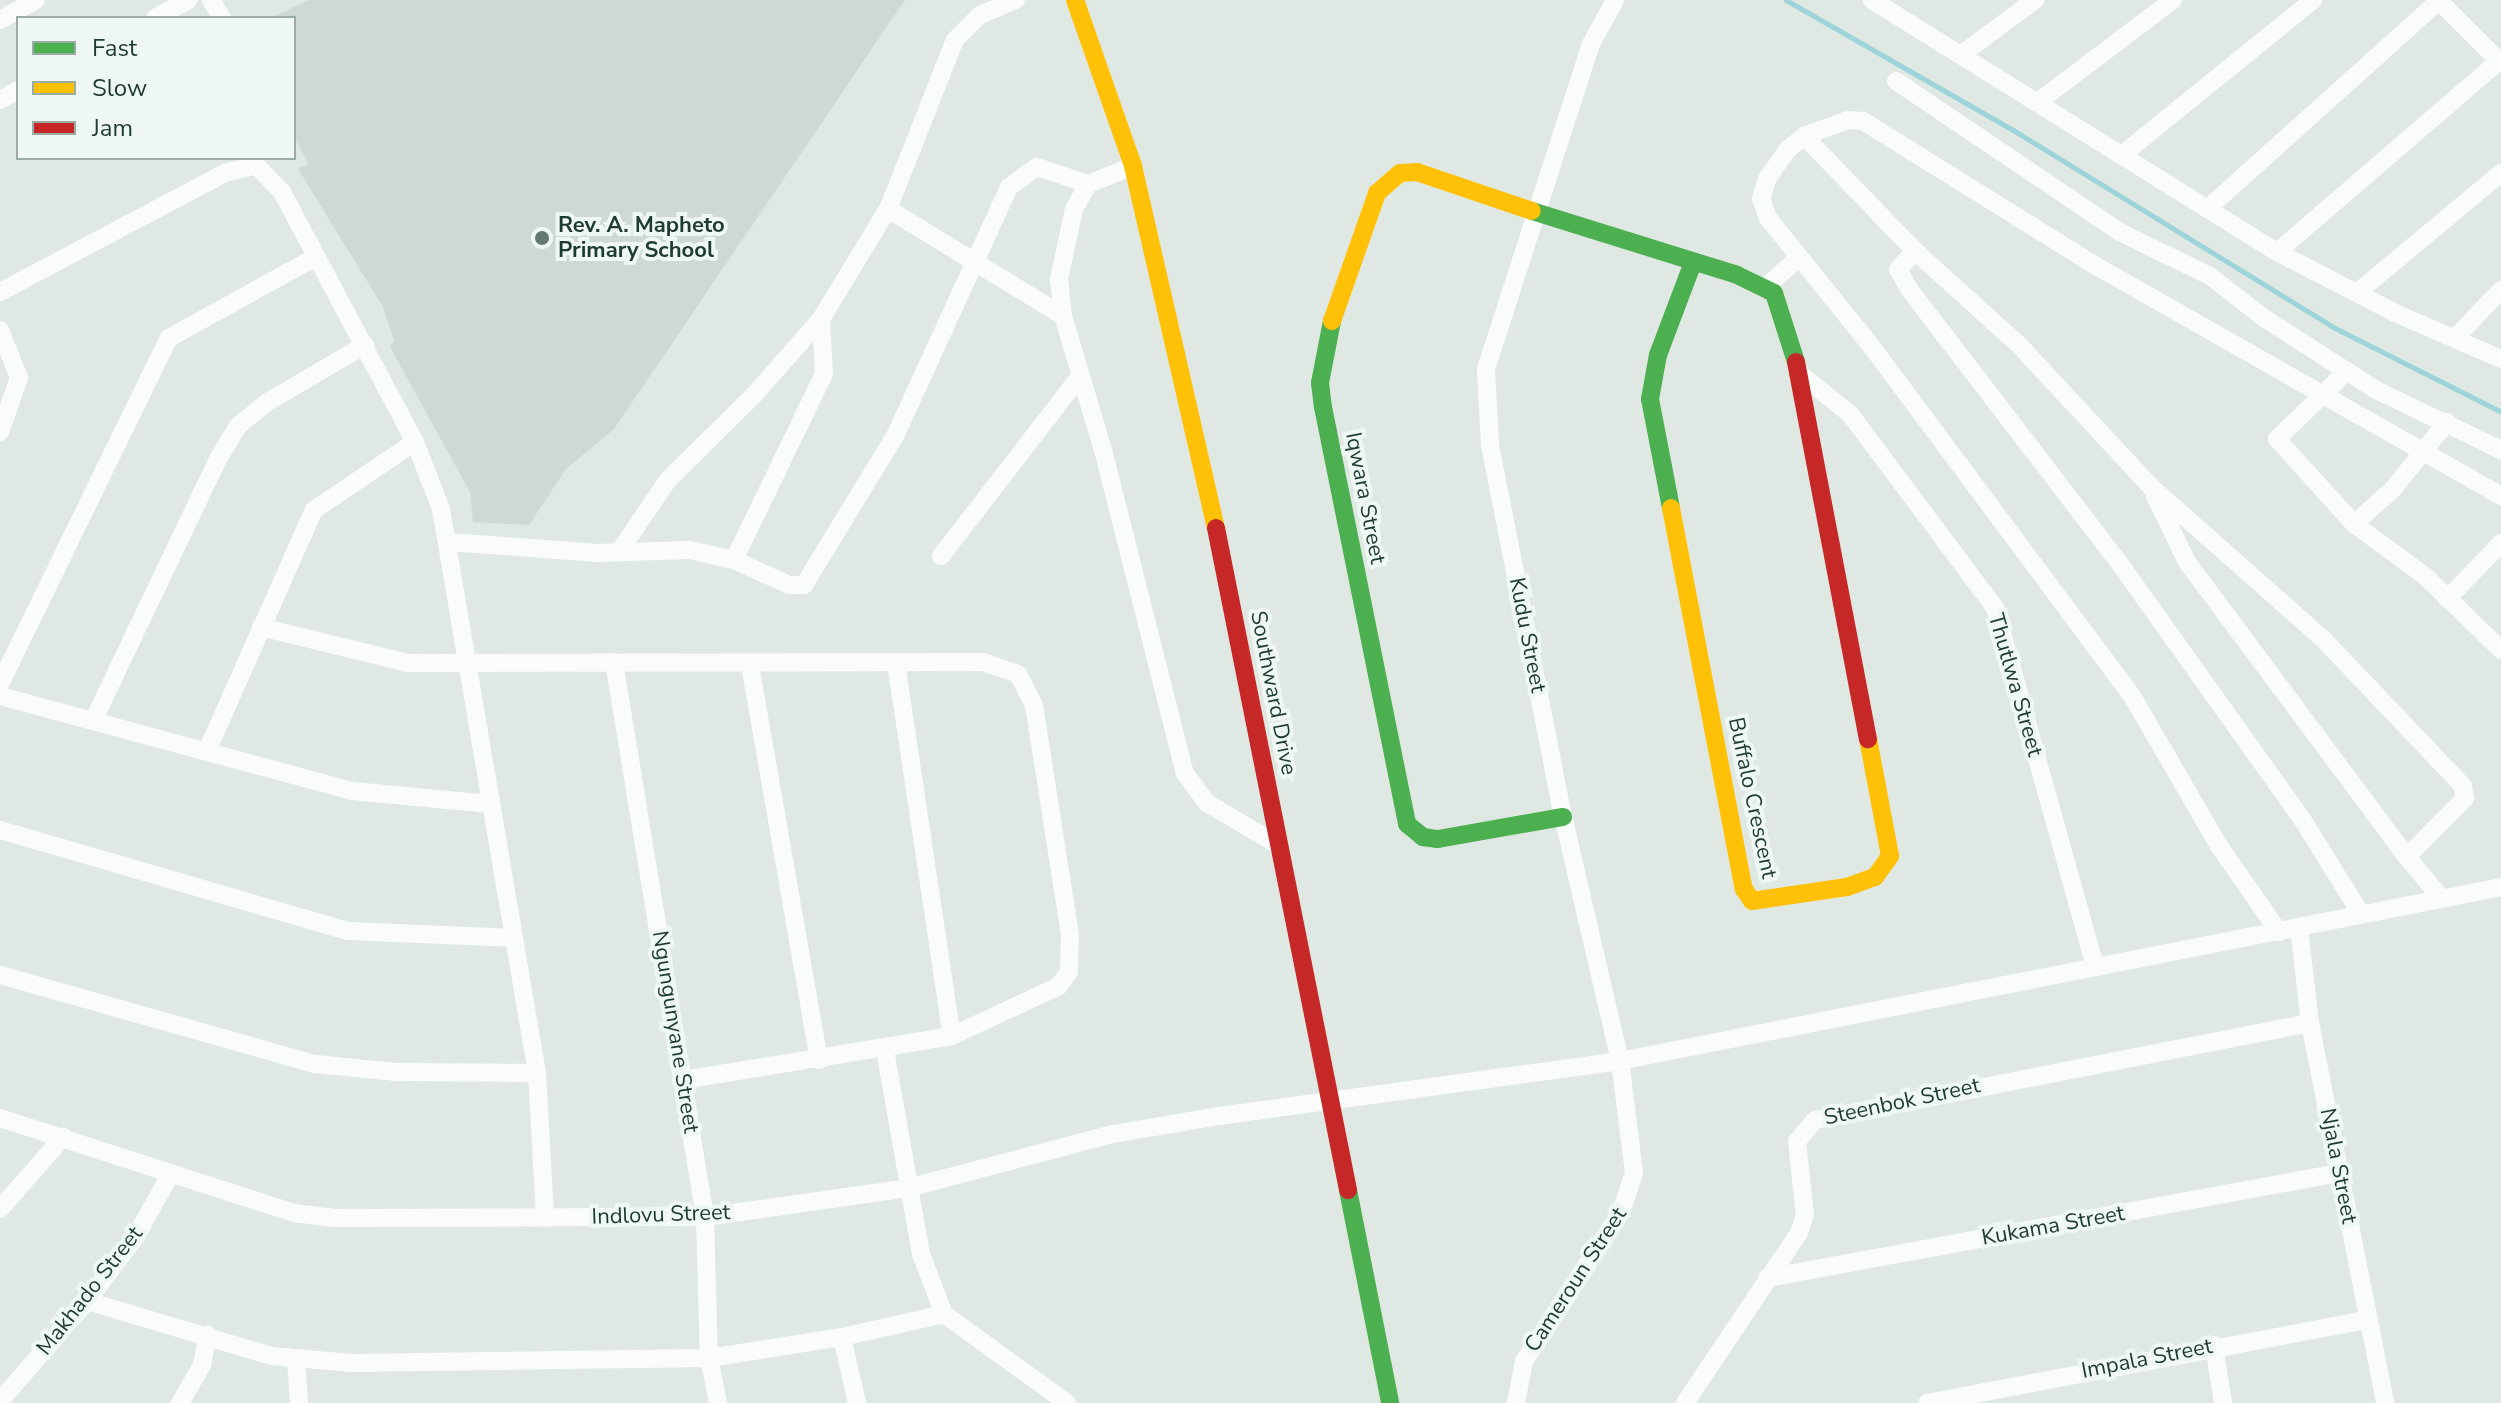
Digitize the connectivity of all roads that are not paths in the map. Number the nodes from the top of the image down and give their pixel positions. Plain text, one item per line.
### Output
1 (36, 0) edge
2 (189, 0) edge
3 (1016, 0) edge
4 (1075, 0) edge
5 (1615, 0) edge
6 (1872, 0) edge
7 (2035, 0) edge
8 (2173, 0) edge
9 (2313, 0) edge
10 (2439, 0) edge
11 (159, 16) edge
12 (0, 20) edge
13 (1962, 54) junction
14 (2500, 62) edge
15 (1896, 81) dead end
16 (2038, 102) junction
17 (1804, 136) junction
18 (2123, 154) junction
19 (262, 162) edge
20 (1133, 166) junction
21 (2501, 173) edge
22 (1088, 184) junction
23 (888, 209) junction
24 (2207, 209) junction
25 (1535, 210) junction
26 (1915, 251) junction
27 (2277, 252) junction
28 (316, 257) junction
29 (1798, 258) junction
30 (972, 262) junction
31 (1692, 265) junction
32 (1766, 287) junction
33 (2501, 290) edge
34 (0, 292) edge
35 (2358, 292) junction
36 (1063, 316) junction
37 (821, 319) junction
38 (0, 330) edge
39 (2456, 337) junction
40 (365, 345) junction
41 (2501, 359) edge
42 (2347, 371) junction
43 (1799, 373) junction
44 (1078, 379) junction
45 (2321, 396) junction
46 (2447, 422) junction
47 (0, 432) edge
48 (415, 442) junction
49 (2501, 450) edge
50 (2423, 454) junction
51 (2150, 486) junction
52 (2501, 496) edge
53 (2354, 524) junction
54 (449, 542) junction
55 (2501, 543) edge
56 (619, 552) junction
57 (941, 556) dead end
58 (734, 560) junction
59 (2447, 599) junction
60 (261, 627) junction
61 (2501, 650) edge
62 (467, 661) junction
63 (614, 662) junction
64 (896, 663) junction
65 (750, 665) junction
66 (0, 684) edge
67 (0, 696) edge
68 (94, 719) junction
69 (207, 751) junction
70 (490, 804) junction
71 (1563, 817) junction
72 (0, 830) edge
73 (1278, 845) junction
74 (2407, 857) junction
75 (2501, 887) edge
76 (2441, 898) junction
77 (2360, 912) junction
78 (2299, 928) junction
79 (2279, 932) junction
80 (513, 938) junction
81 (2095, 966) junction
82 (0, 975) edge
83 (2310, 1023) junction
84 (952, 1036) junction
85 (885, 1050) junction
86 (819, 1060) junction
87 (1620, 1061) junction
88 (537, 1073) junction
89 (684, 1080) junction
90 (1327, 1102) junction
91 (0, 1118) edge
92 (63, 1137) junction
93 (2339, 1173) junction
94 (170, 1175) junction
95 (908, 1188) junction
96 (0, 1209) edge
97 (705, 1217) junction
98 (545, 1218) junction
99 (1767, 1278) junction
100 (87, 1301) junction
101 (944, 1314) junction
102 (2368, 1320) junction
103 (208, 1335) junction
104 (842, 1337) junction
105 (2214, 1345) junction
106 (709, 1358) junction
107 (296, 1360) junction
108 (1039, 1396) edge
109 (0, 1401) edge
110 (180, 1403) edge
111 (299, 1403) edge
112 (718, 1403) edge
113 (857, 1403) edge
114 (1067, 1403) edge
115 (1390, 1403) edge
116 (1516, 1403) edge
117 (1685, 1403) edge
118 (1927, 1403) edge
119 (2223, 1403) edge
120 (2385, 1403) edge

1 - 12 street
2 - 11 street
3 - 23 street
4 - 20 street, Southward Drive
5 - 25 street, Kudu Street
6 - 13 street
7 - 13 street
8 - 16 street
9 - 18 street
10 - 14 street
10 - 24 street
13 - 16 street
14 - 27 street
15 - 42 street
16 - 18 street
17 - 26 street
17 - 29 street
17 - 45 street
18 - 24 street
19 - 28 street
19 - 34 street
20 - 22 street
20 - 73 street, Southward Drive
21 - 35 street
22 - 30 street
22 - 36 street
23 - 30 street
23 - 37 street
24 - 27 street
25 - 31 street
25 - 71 street, Kudu Street
25 - 71 street, Iqwara Street
26 - 51 street
26 - 77 street
27 - 35 street
28 - 40 street
28 - 66 street
29 - 32 street
29 - 79 street
30 - 36 street
30 - 58 street
31 - 32 street
31 - 43 street, Buffalo Crescent
32 - 43 street, Buffalo Crescent
33 - 39 street
35 - 39 street
36 - 44 street
37 - 56 street
37 - 58 street
38 - 47 street
39 - 41 street
40 - 48 street
40 - 68 street
42 - 45 street
42 - 46 street
43 - 81 street, Thutlwa Street
44 - 57 street
44 - 73 street
45 - 50 street
45 - 53 street
46 - 49 street
46 - 50 street
48 - 54 street
48 - 60 street
50 - 52 street
50 - 53 street
51 - 74 street
51 - 74 street
53 - 59 street
54 - 56 street
54 - 62 street
55 - 59 street
56 - 58 street
59 - 61 street
60 - 62 street
60 - 69 street
62 - 63 street
62 - 70 street
63 - 65 street
63 - 89 street, Ngungunyane Street
64 - 65 street
64 - 84 street
64 - 84 street
65 - 86 street
67 - 68 street
68 - 69 street
69 - 70 street
70 - 80 street
71 - 87 street, Kudu Street
72 - 80 street
73 - 90 street, Southward Drive
74 - 76 street
75 - 76 street, Indlovu Street
76 - 77 street, Indlovu Street
77 - 78 street, Indlovu Street
78 - 79 street, Indlovu Street
78 - 83 street, Njala Street
79 - 81 street, Indlovu Street
80 - 88 street
81 - 87 street, Indlovu Street
82 - 88 street
83 - 93 street, Njala Street
83 - 99 street, Steenbok Street
84 - 85 street
85 - 86 street
85 - 95 street
86 - 89 street
87 - 90 street, Indlovu Street
87 - 116 street, Cameroun Street
88 - 98 street
89 - 97 street, Ngungunyane Street
90 - 95 street, Indlovu Street
90 - 115 street, Southward Drive
91 - 92 street, Indlovu Street
92 - 94 street, Indlovu Street
92 - 96 street
93 - 99 street, Kukama Street
93 - 102 street, Njala Street
94 - 98 street, Indlovu Street
94 - 100 street, Makhado Street
95 - 97 street, Indlovu Street
95 - 101 street
97 - 98 street, Indlovu Street
97 - 106 street, Ngungunyane Street
99 - 117 street, Steenbok Street
100 - 103 street
100 - 109 street, Makhado Street
101 - 104 street
101 - 108 street
102 - 105 street, Impala Street
102 - 120 street, Njala Street
103 - 107 street
103 - 110 street
104 - 106 street
104 - 113 street
105 - 118 street, Impala Street
105 - 119 street
106 - 107 street
106 - 112 street, Ngungunyane Street
107 - 111 street
108 - 114 street

